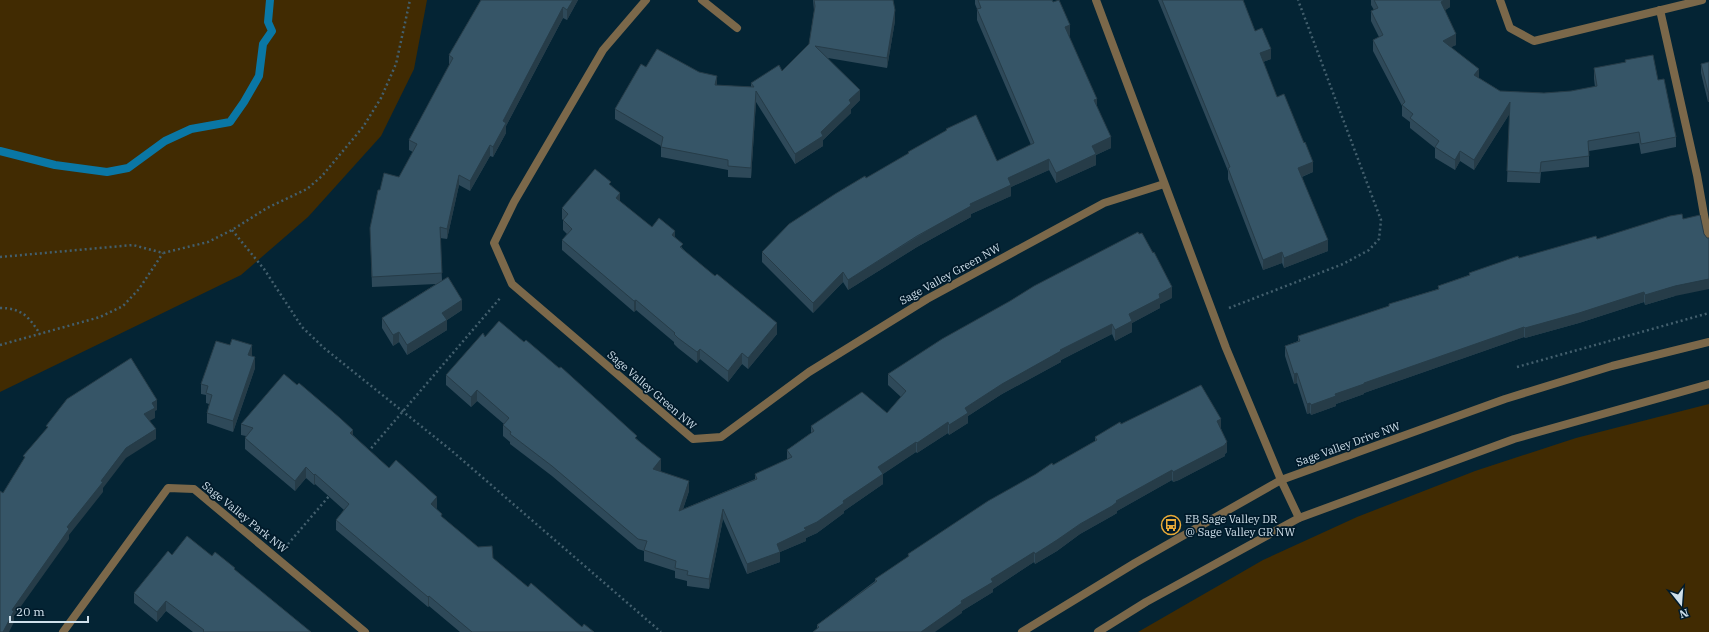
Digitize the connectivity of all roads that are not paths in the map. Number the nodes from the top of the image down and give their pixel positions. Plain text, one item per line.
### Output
1 (646, 0) edge
2 (702, 0) edge
3 (1096, 0) edge
4 (1500, 0) edge
5 (1702, 0) edge
6 (1660, 10) junction
7 (737, 28) dead end
8 (1164, 184) junction
9 (1709, 243) edge
10 (1709, 342) edge
11 (1709, 384) edge
12 (1281, 480) junction
13 (1299, 518) junction
14 (63, 632) edge
15 (365, 632) edge
16 (1022, 632) edge
17 (1098, 632) edge

1 - 8 street, Sage Valley Green NW
2 - 7 street
3 - 8 street
4 - 6 street
5 - 6 street
6 - 9 street
8 - 12 street
10 - 12 street, Sage Valley Drive NW
11 - 13 street
12 - 13 street
12 - 16 street, Sage Valley Drive NW
13 - 17 street
14 - 15 street, Sage Valley Park NW

